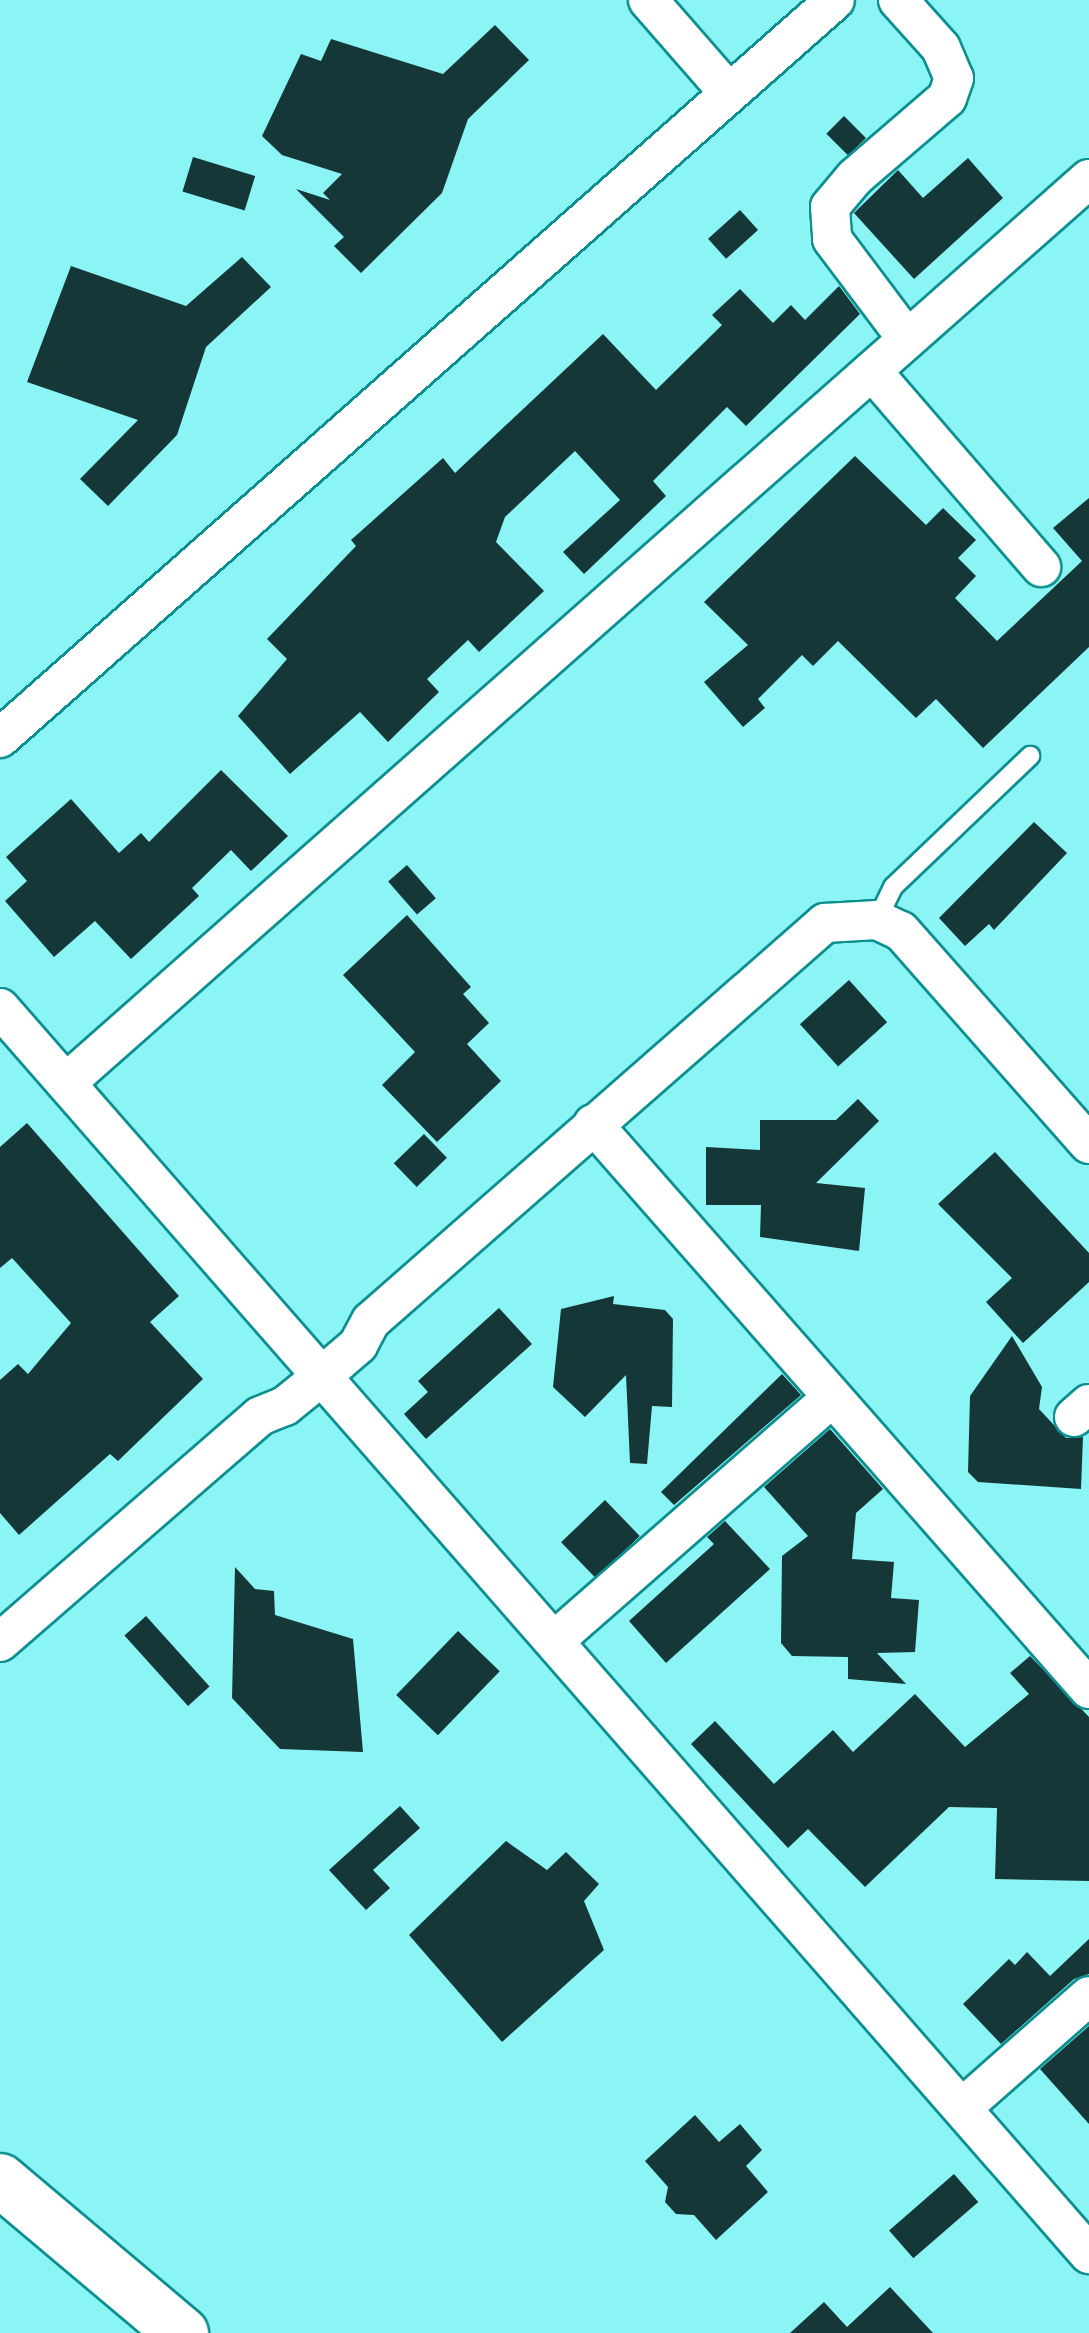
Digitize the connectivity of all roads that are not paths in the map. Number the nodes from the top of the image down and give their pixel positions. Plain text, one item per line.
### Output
1 (648, 0) edge
2 (834, 0) edge
3 (898, 0) edge
4 (729, 92) junction
5 (1089, 180) edge
6 (907, 339) junction
7 (872, 371) junction
8 (1041, 567) dead end
9 (0, 738) edge
10 (1030, 756) dead end
11 (877, 920) junction
12 (0, 1008) edge
13 (66, 1083) junction
14 (593, 1124) junction
15 (1089, 1144) edge
16 (315, 1367) junction
17 (830, 1399) junction
18 (554, 1641) junction
19 (0, 1642) edge
20 (1089, 1689) edge
21 (1089, 1996) edge
22 (962, 2108) junction
23 (0, 2180) edge
24 (1089, 2254) edge
25 (182, 2333) edge

1 - 4 street
2 - 4 street
3 - 6 street
4 - 9 street
5 - 6 street
6 - 7 street
7 - 8 street
7 - 13 street
10 - 11 lane
11 - 14 street
11 - 15 street
12 - 13 street
13 - 16 street
14 - 16 street
14 - 17 street
16 - 18 street
16 - 19 street
17 - 18 street
17 - 20 street
18 - 22 street
21 - 22 street
22 - 24 street
23 - 25 street

